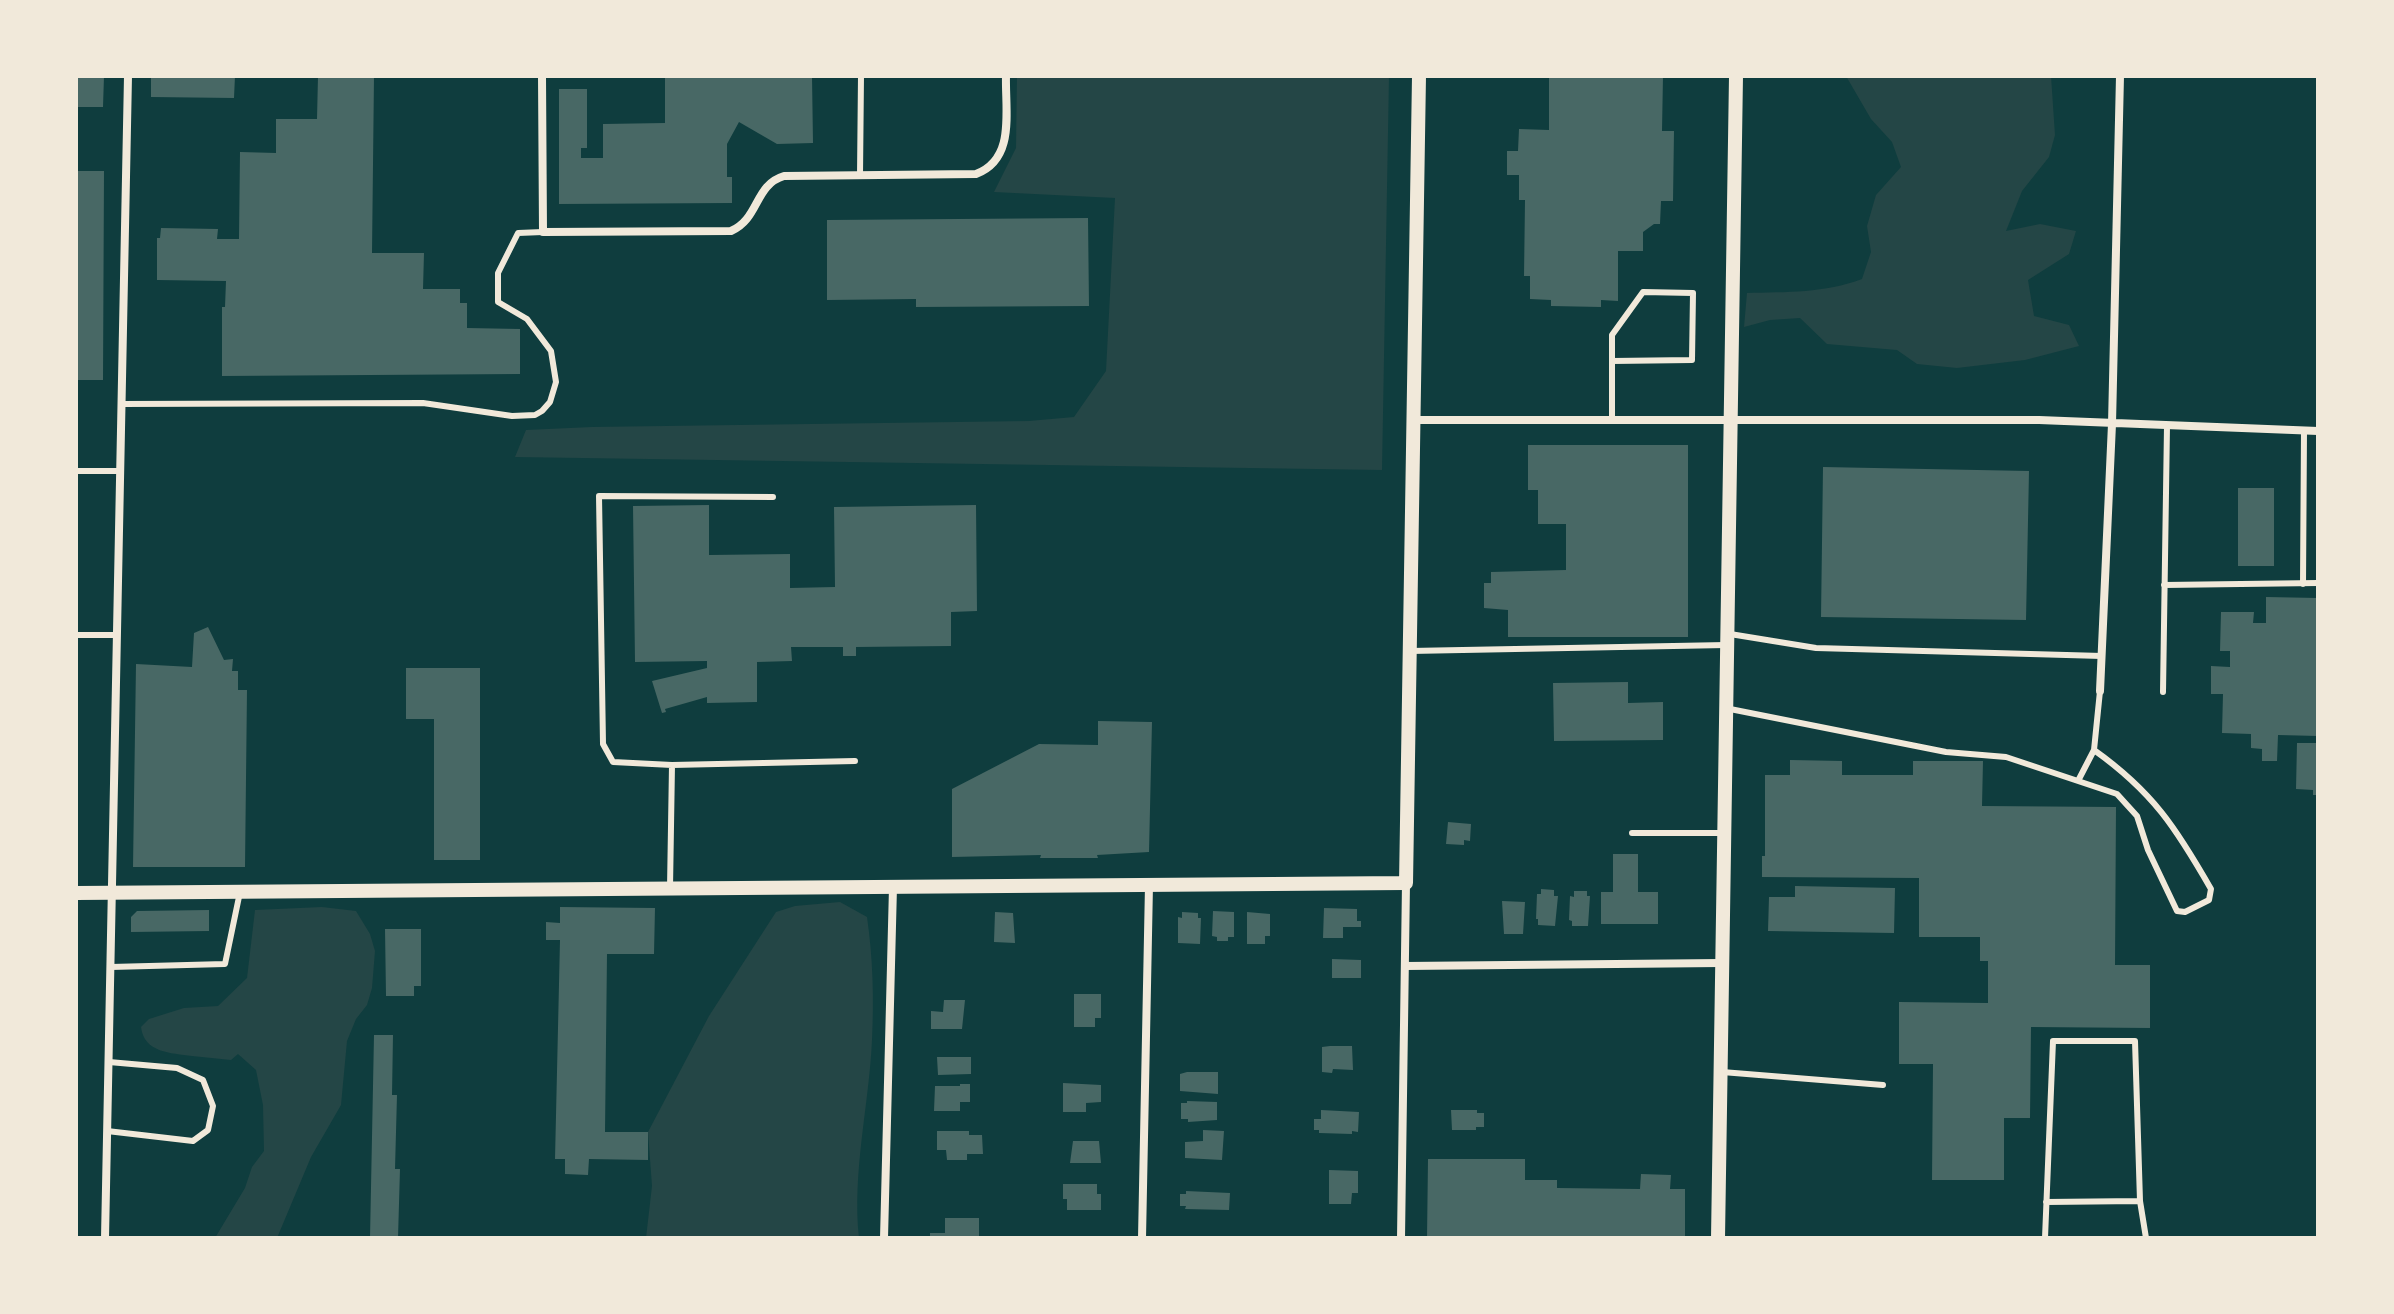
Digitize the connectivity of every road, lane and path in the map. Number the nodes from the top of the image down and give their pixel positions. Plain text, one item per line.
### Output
1 (128, 76) edge
2 (542, 76) edge
3 (861, 76) edge
4 (1006, 76) edge
5 (1419, 76) edge
6 (1736, 76) edge
7 (2120, 76) edge
8 (860, 175) junction
9 (547, 232) junction
10 (1612, 361) junction
11 (121, 404) junction
12 (1612, 419) junction
13 (1413, 420) junction
14 (1732, 420) junction
15 (2112, 424) junction
16 (2167, 426) junction
17 (2304, 431) junction
18 (2318, 431) edge
19 (76, 471) edge
20 (120, 471) junction
21 (773, 497) dead end
22 (2318, 583) edge
23 (2303, 584) junction
24 (2164, 585) junction
25 (76, 635) edge
26 (117, 635) junction
27 (1726, 639) junction
28 (1410, 651) junction
29 (2102, 656) junction
30 (2100, 691) joint
31 (2163, 692) dead end
32 (1725, 708) junction
33 (2094, 750) junction
34 (855, 761) dead end
35 (672, 765) junction
36 (2079, 779) junction
37 (1632, 833) dead end
38 (1723, 833) junction
39 (1406, 883) junction
40 (1149, 885) junction
41 (893, 887) junction
42 (670, 888) junction
43 (240, 892) junction
44 (76, 893) edge
45 (112, 893) junction
46 (1721, 963) junction
47 (1405, 966) junction
48 (111, 967) junction
49 (109, 1062) junction
50 (1719, 1072) junction
51 (1883, 1085) dead end
52 (107, 1131) junction
53 (2140, 1201) junction
54 (2046, 1202) junction
55 (105, 1238) edge
56 (884, 1238) edge
57 (1142, 1238) edge
58 (1401, 1238) edge
59 (1718, 1238) edge
60 (2045, 1238) edge
61 (2146, 1238) edge

1 - 11 street
2 - 9 street
3 - 8 lane
4 - 8 street
5 - 13 street
6 - 14 street
7 - 15 street
8 - 9 street
9 - 11 lane
10 - 10 lane
10 - 12 lane
11 - 20 street
12 - 13 street
12 - 14 street
13 - 28 street
14 - 15 street
14 - 27 street
15 - 16 street
15 - 29 street
16 - 17 street
16 - 24 lane
17 - 18 street
17 - 23 lane
19 - 20 lane
20 - 26 street
21 - 35 lane
22 - 23 lane
23 - 24 lane
24 - 31 lane
25 - 26 lane
26 - 45 street
27 - 28 lane
27 - 29 lane
27 - 32 street
28 - 39 street
29 - 30 street
30 - 33 lane
32 - 36 lane
32 - 38 street
33 - 36 lane
33 - 36 lane
34 - 35 lane
35 - 42 lane
37 - 38 lane
38 - 46 street
39 - 40 street
39 - 47 street
40 - 41 street
40 - 57 street
41 - 42 street
41 - 56 street
42 - 43 street
43 - 45 street
43 - 48 lane
44 - 45 street
45 - 48 street
46 - 47 street
46 - 50 street
47 - 58 street
48 - 49 street
49 - 52 street
49 - 52 lane
50 - 51 lane
50 - 59 street
52 - 55 street
53 - 54 lane
53 - 54 lane
53 - 61 lane
54 - 60 lane

